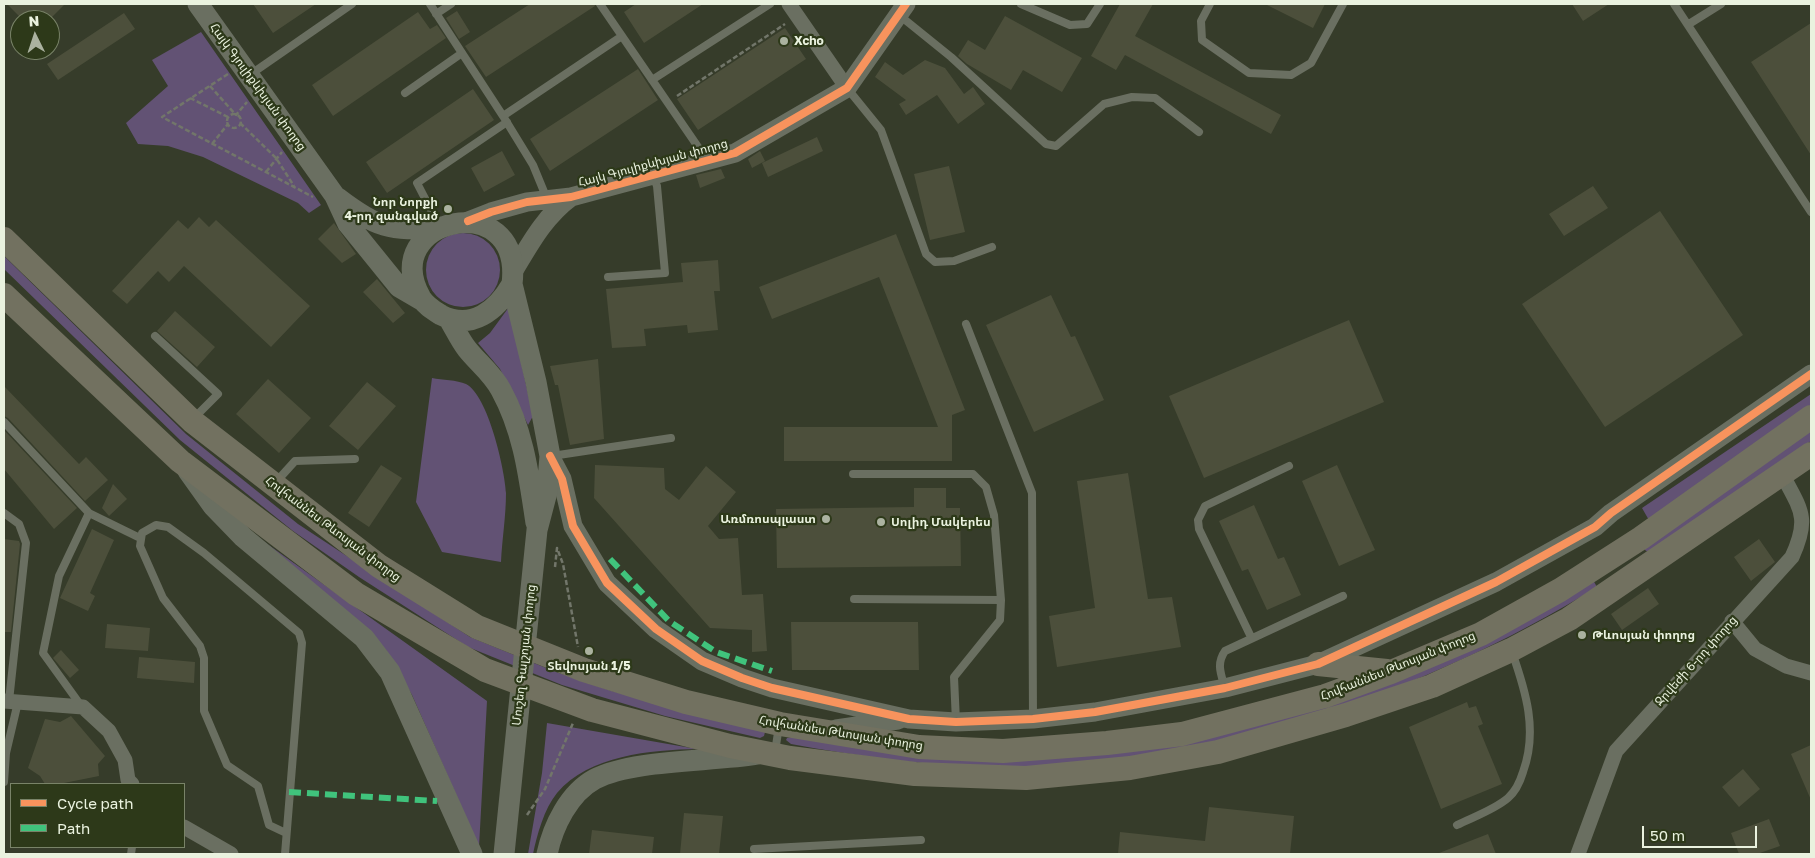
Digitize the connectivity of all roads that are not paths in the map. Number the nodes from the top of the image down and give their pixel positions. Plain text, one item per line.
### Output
1 (198, 4) edge
2 (352, 4) edge
3 (430, 4) edge
4 (451, 4) edge
5 (600, 4) edge
6 (770, 4) edge
7 (1021, 4) edge
8 (1100, 4) edge
9 (1210, 4) edge
10 (1342, 4) edge
11 (1674, 4) edge
12 (1721, 4) edge
13 (902, 9) edge
14 (793, 10) edge
15 (436, 14) junction
16 (1689, 24) junction
17 (622, 36) junction
18 (462, 53) junction
19 (242, 73) junction
20 (652, 80) junction
21 (847, 88) junction
22 (405, 93) dead end
23 (505, 119) junction
24 (1199, 132) dead end
25 (708, 162) junction
26 (653, 176) junction
27 (571, 196) junction
28 (326, 198) junction
29 (547, 199) junction
30 (1811, 212) edge
31 (468, 221) junction
32 (435, 227) junction
33 (4, 239) edge
34 (992, 247) dead end
35 (608, 276) dead end
36 (512, 278) junction
37 (4, 295) edge
38 (423, 301) junction
39 (449, 319) junction
40 (966, 324) dead end
41 (154, 336) dead end
42 (1811, 374) edge
43 (1811, 417) edge
44 (192, 421) junction
45 (4, 422) edge
46 (671, 438) dead end
47 (1811, 454) edge
48 (550, 456) junction
49 (355, 459) dead end
50 (180, 461) junction
51 (1289, 466) dead end
52 (853, 474) dead end
53 (1782, 474) junction
54 (274, 485) junction
55 (89, 512) junction
56 (4, 513) edge
57 (537, 530) junction
58 (140, 538) junction
59 (1641, 538) junction
60 (1656, 560) junction
61 (1589, 572) junction
62 (1605, 594) junction
63 (1342, 596) dead end
64 (854, 599) dead end
65 (1001, 600) junction
66 (1732, 621) junction
67 (1252, 638) junction
68 (1511, 650) junction
69 (1318, 664) junction
70 (1391, 672) junction
71 (1811, 673) edge
72 (1225, 688) junction
73 (10, 701) edge
74 (83, 707) junction
75 (909, 719) junction
76 (1033, 719) junction
77 (956, 722) junction
78 (780, 724) junction
79 (818, 731) junction
80 (770, 754) junction
81 (4, 782) edge
82 (131, 783) edge
83 (1457, 825) dead end
84 (185, 828) edge
85 (286, 833) junction
86 (921, 840) dead end
87 (754, 849) dead end
88 (231, 854) edge
89 (285, 854) edge
90 (472, 854) edge
91 (504, 854) edge
92 (547, 854) edge
93 (1578, 854) edge

1 - 19 main road, Հայկ Գյուլիքևխյան փողոց
2 - 19 lane
3 - 15 lane
4 - 15 lane
5 - 17 lane
6 - 20 lane
7 - 8 lane
9 - 10 lane
11 - 16 lane
12 - 16 lane
13 - 21 street, Հայկ Գյուլիքևխյան փողոց
13 - 24 lane
14 - 21 street
15 - 18 lane
16 - 30 lane
17 - 20 lane
17 - 23 lane
18 - 22 lane
18 - 23 lane
19 - 28 main road, Հայկ Գյուլիքևխյան փողոց
20 - 25 lane
21 - 25 street, Հայկ Գյուլիքևխյան փողոց
21 - 34 lane
23 - 29 lane
23 - 32 lane
25 - 26 street, Հայկ Գյուլիքևխյան փողոց
26 - 27 street, Հայկ Գյուլիքևխյան փողոց
26 - 35 lane
27 - 29 street, Հայկ Գյուլիքևխյան փողոց
27 - 36 street, Հայկ Գյուլիքևխյան փողոց
28 - 32 main road, Հայկ Գյուլիքևխյան փողոց
28 - 38 main road, Հայկ Գյուլիքևխյան փողոց
29 - 31 street, Հայկ Գյուլիքևխյան փողոց
31 - 32 main road
31 - 36 main road
32 - 38 main road
33 - 44 main road, Հովհաննես Թևոսյան փողոց
36 - 39 main road
36 - 48 main road, Մուշեղ Գալշոյան փողոց
37 - 50 main road, Հովհաննես Թևոսյան փողոց
38 - 39 main road
39 - 57 main road
40 - 76 lane
41 - 44 lane
42 - 69 street
43 - 59 main road, Հովհաննես Թևոսյան փողոց
44 - 54 main road, Հովհաննես Թևոսյան փողոց
45 - 55 lane
46 - 48 lane
47 - 53 main road, Հովհաննես Թևոսյան փողոց
48 - 57 main road, Մուշեղ Գալշոյան փողոց
48 - 75 street
49 - 54 lane
50 - 80 main road, Հովհաննես Թևոսյան փողոց
50 - 90 main road
51 - 67 lane
52 - 65 lane
53 - 60 main road, Հովհաննես Թևոսյան փողոց
53 - 66 street, Ջրվեժի 6-րդ փողոց
54 - 78 main road, Հովհաննես Թևոսյան փողոց
55 - 58 lane
55 - 74 lane
56 - 73 lane
57 - 91 main road, Մուշեղ Գալշոյան փողոց
58 - 85 lane
58 - 85 lane
59 - 60 main road
59 - 61 main road, Հովհաննես Թևոսյան փողոց
60 - 62 main road, Հովհաննես Թևոսյան փողոց
61 - 62 main road
61 - 70 main road, Հովհաննես Թևոսյան փողոց
62 - 68 main road, Հովհաննես Թևոսյան փողոց
63 - 67 lane
64 - 65 lane
65 - 77 lane
66 - 71 street
66 - 93 street, Ջրվեժի 6-րդ փողոց
67 - 72 lane
68 - 80 main road, Հովհաննես Թևոսյան փողոց
68 - 83 lane
69 - 70 main road
69 - 72 street
70 - 79 main road, Հովհաննես Թևոսյան փողոց
72 - 76 street
73 - 74 street
73 - 81 lane
74 - 82 street
75 - 77 street
75 - 79 street
76 - 77 street
78 - 79 main road, Հովհաննես Թևոսյան փողոց
78 - 80 lane
80 - 92 main road
84 - 88 street
85 - 89 lane
86 - 87 lane

